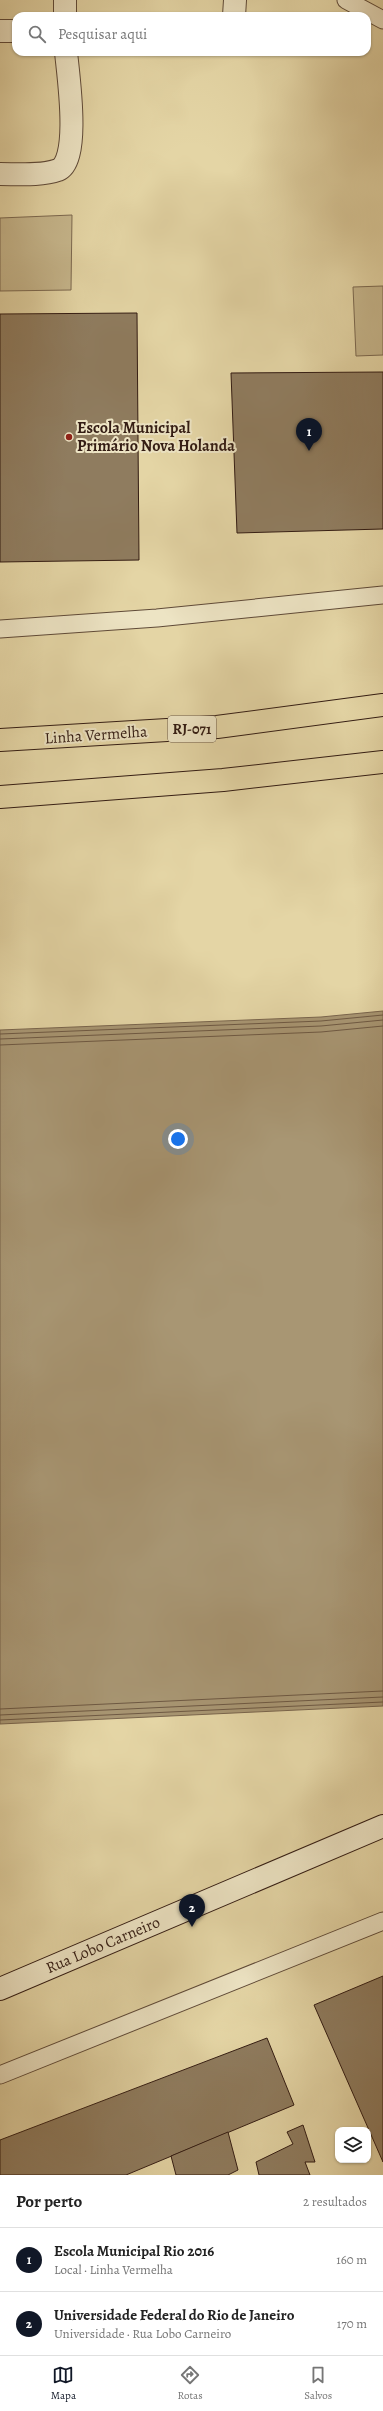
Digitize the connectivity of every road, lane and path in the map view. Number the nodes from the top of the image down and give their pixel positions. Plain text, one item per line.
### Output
1 (64, 0) edge
2 (235, 0) edge
3 (346, 0) edge
4 (65, 12) edge
5 (234, 12) edge
6 (368, 12) edge
7 (371, 14) edge
8 (383, 20) edge
9 (0, 31) edge
10 (12, 31) edge
11 (66, 56) edge
12 (0, 174) edge
13 (383, 595) edge
14 (0, 629) edge
15 (383, 705) edge
16 (0, 740) edge
17 (383, 762) edge
18 (0, 797) edge
19 (383, 1826) edge
20 (383, 1921) edge
21 (0, 1989) edge
22 (0, 2075) edge

1 - 4 street
2 - 5 street
3 - 6 lane
7 - 8 lane
9 - 10 street
11 - 12 street
13 - 14 lane
15 - 16 highway, Linha Vermelha / RJ-071
17 - 18 highway
19 - 21 street, Rua Lobo Carneiro
20 - 22 lane

